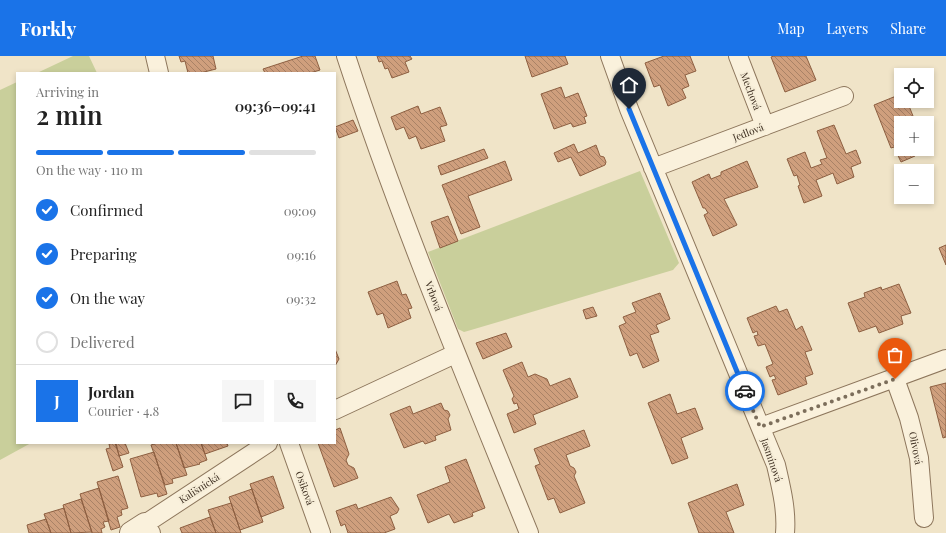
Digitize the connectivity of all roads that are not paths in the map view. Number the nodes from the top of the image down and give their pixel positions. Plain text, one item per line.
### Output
1 (155, 56) edge
2 (346, 56) edge
3 (610, 56) edge
4 (738, 56) edge
5 (159, 72) edge
6 (844, 96) dead end
7 (765, 126) junction
8 (653, 168) junction
9 (455, 354) junction
10 (946, 359) edge
11 (895, 379) junction
12 (336, 410) edge
13 (760, 427) junction
14 (267, 444) edge
15 (289, 444) edge
16 (924, 518) dead end
17 (142, 530) edge
18 (321, 533) edge
19 (529, 533) edge
20 (785, 533) edge

1 - 5 street
2 - 9 street, Vrbová
3 - 8 street, Jasmínová
4 - 7 street, Mechová
6 - 7 street, Jedlová
7 - 8 street, Jedlová
8 - 13 street, Jasmínová
9 - 12 street
9 - 19 street, Vrbová
10 - 11 street
11 - 13 street
11 - 16 street, Olivová
13 - 20 street, Jasmínová
14 - 17 street, Kališnická
15 - 18 street, Osiková

